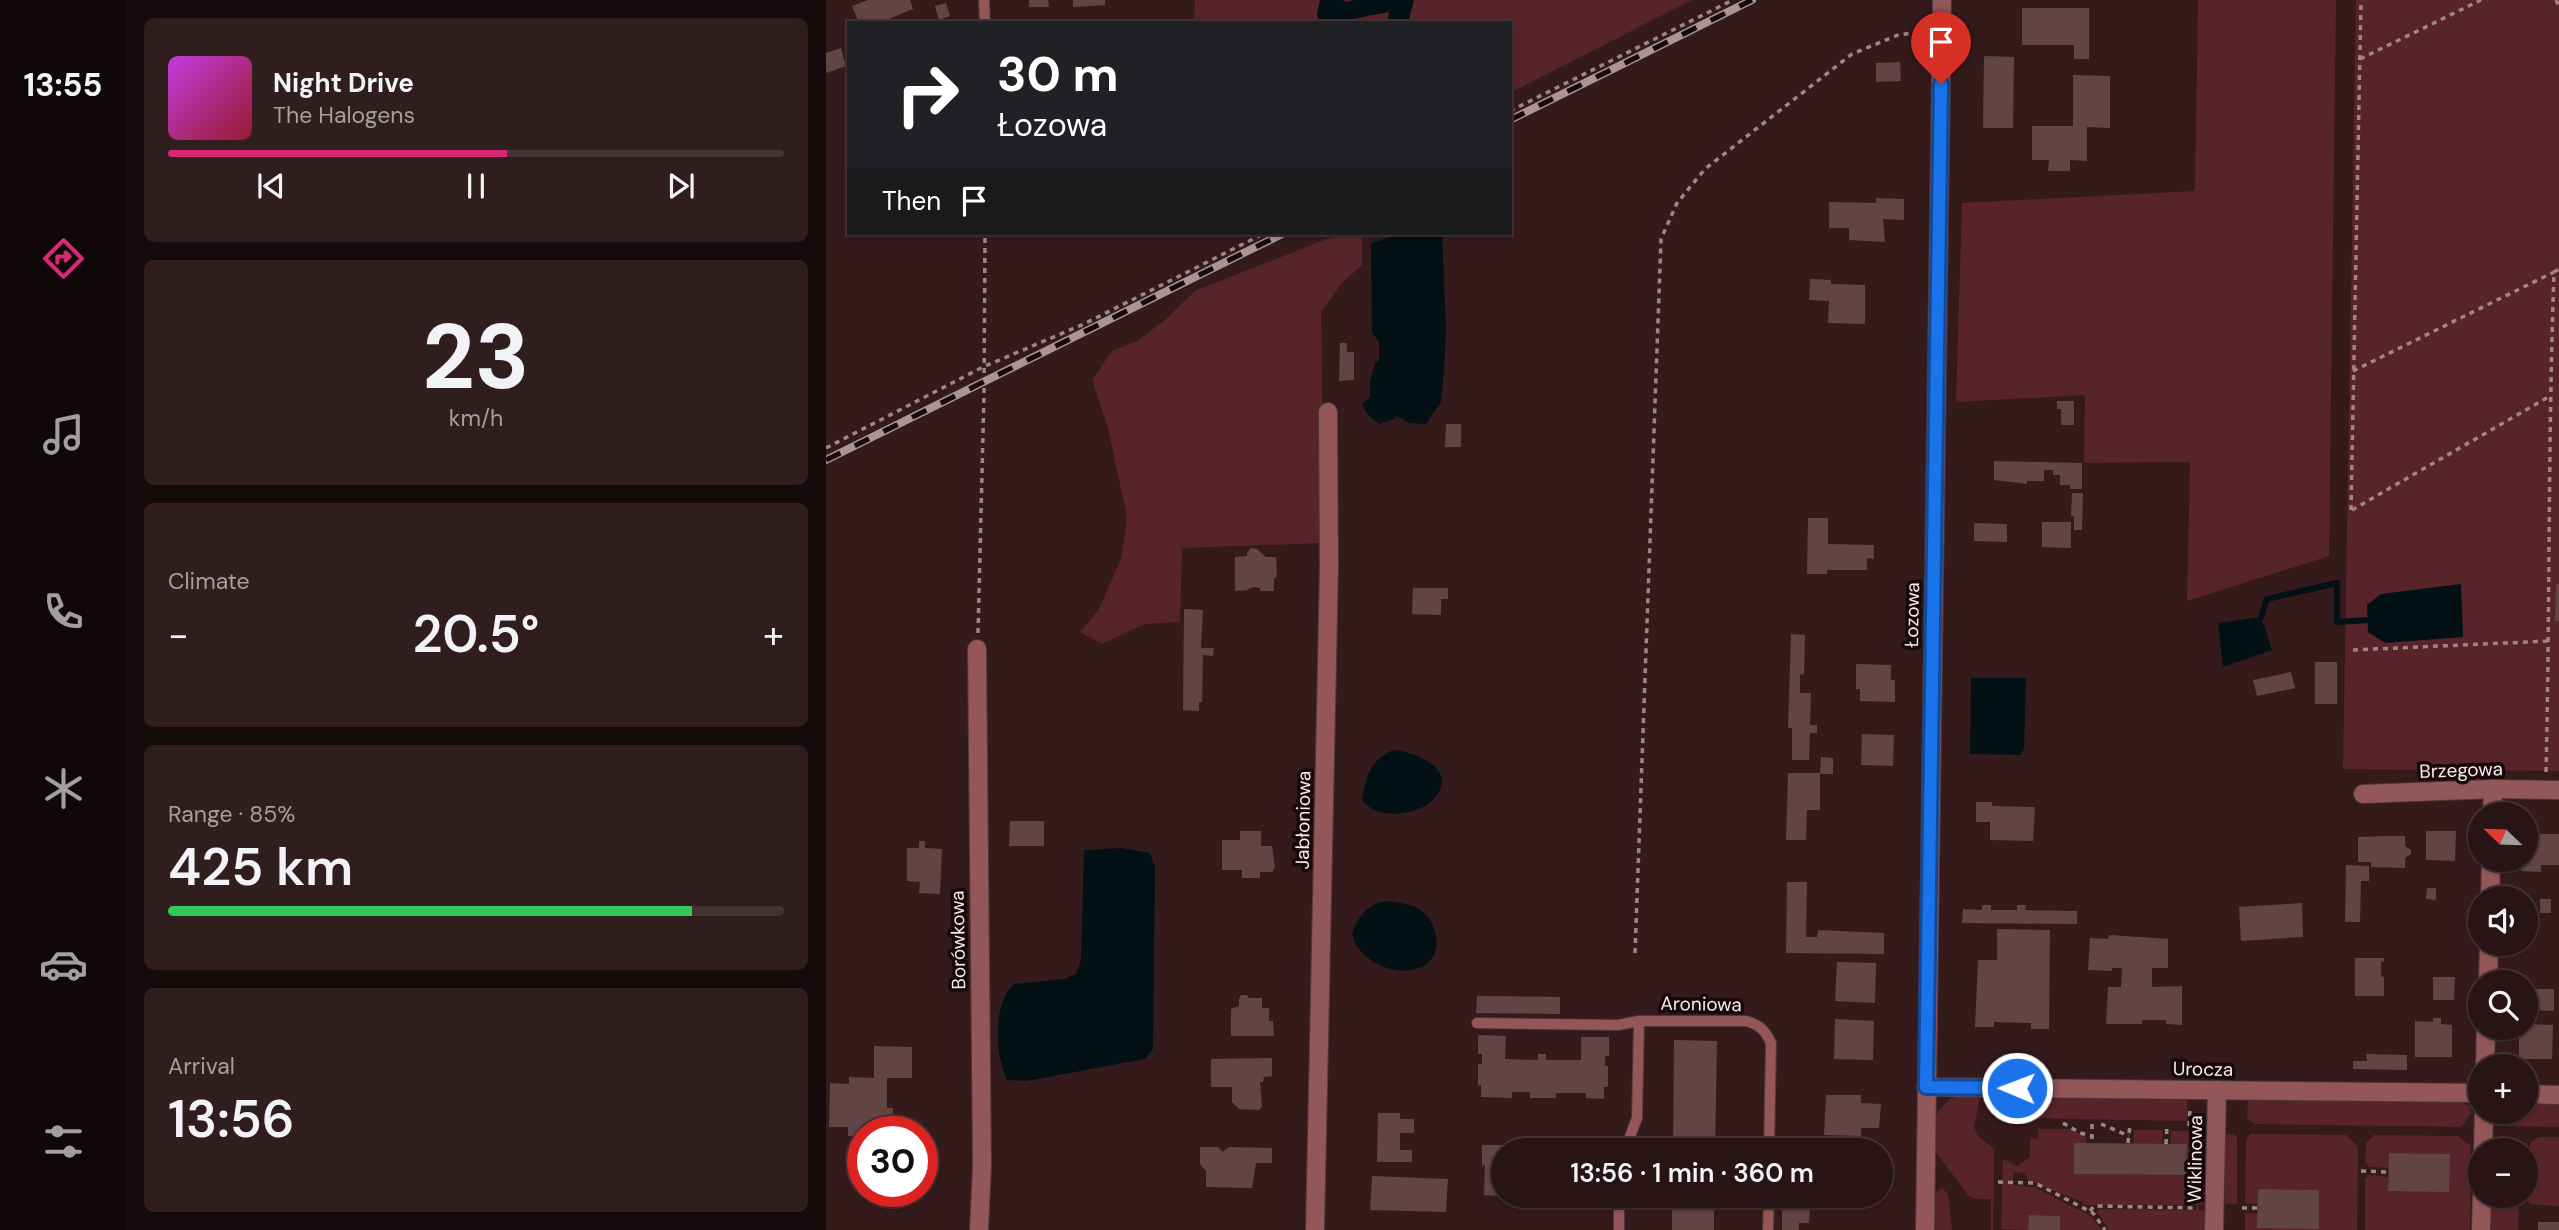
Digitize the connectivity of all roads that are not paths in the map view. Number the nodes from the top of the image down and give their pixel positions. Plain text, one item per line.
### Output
1 (984, 0) edge
2 (1942, 0) edge
3 (985, 21) edge
4 (1328, 412) dead end
5 (977, 649) road end
6 (2493, 789) junction
7 (2559, 790) edge
8 (2363, 794) dead end
9 (2492, 802) edge
10 (1639, 1021) junction
11 (1477, 1023) dead end
12 (1926, 1087) junction
13 (2217, 1090) junction
14 (2468, 1093) edge
15 (2538, 1094) edge
16 (2559, 1095) edge
17 (1630, 1138) edge
18 (1769, 1138) edge
19 (1619, 1208) edge
20 (1769, 1208) edge
21 (2482, 1208) edge
22 (979, 1230) edge
23 (1315, 1230) edge
24 (1619, 1230) edge
25 (1768, 1230) edge
26 (1925, 1230) edge
27 (2214, 1230) edge
28 (2481, 1230) edge

1 - 3 lane
2 - 12 street, Łozowa
4 - 23 street, Jabłoniowa
5 - 22 street, Borówkowa
6 - 7 street, Brzegowa
6 - 8 street, Brzegowa
6 - 9 street
10 - 11 lane, Aroniowa
10 - 17 lane, Aroniowa
10 - 18 lane, Aroniowa
12 - 13 street, Urocza
12 - 26 street, Łozowa
13 - 14 street, Urocza
13 - 27 street, Wiklinowa
15 - 16 street
19 - 24 lane
20 - 25 lane
21 - 28 street

